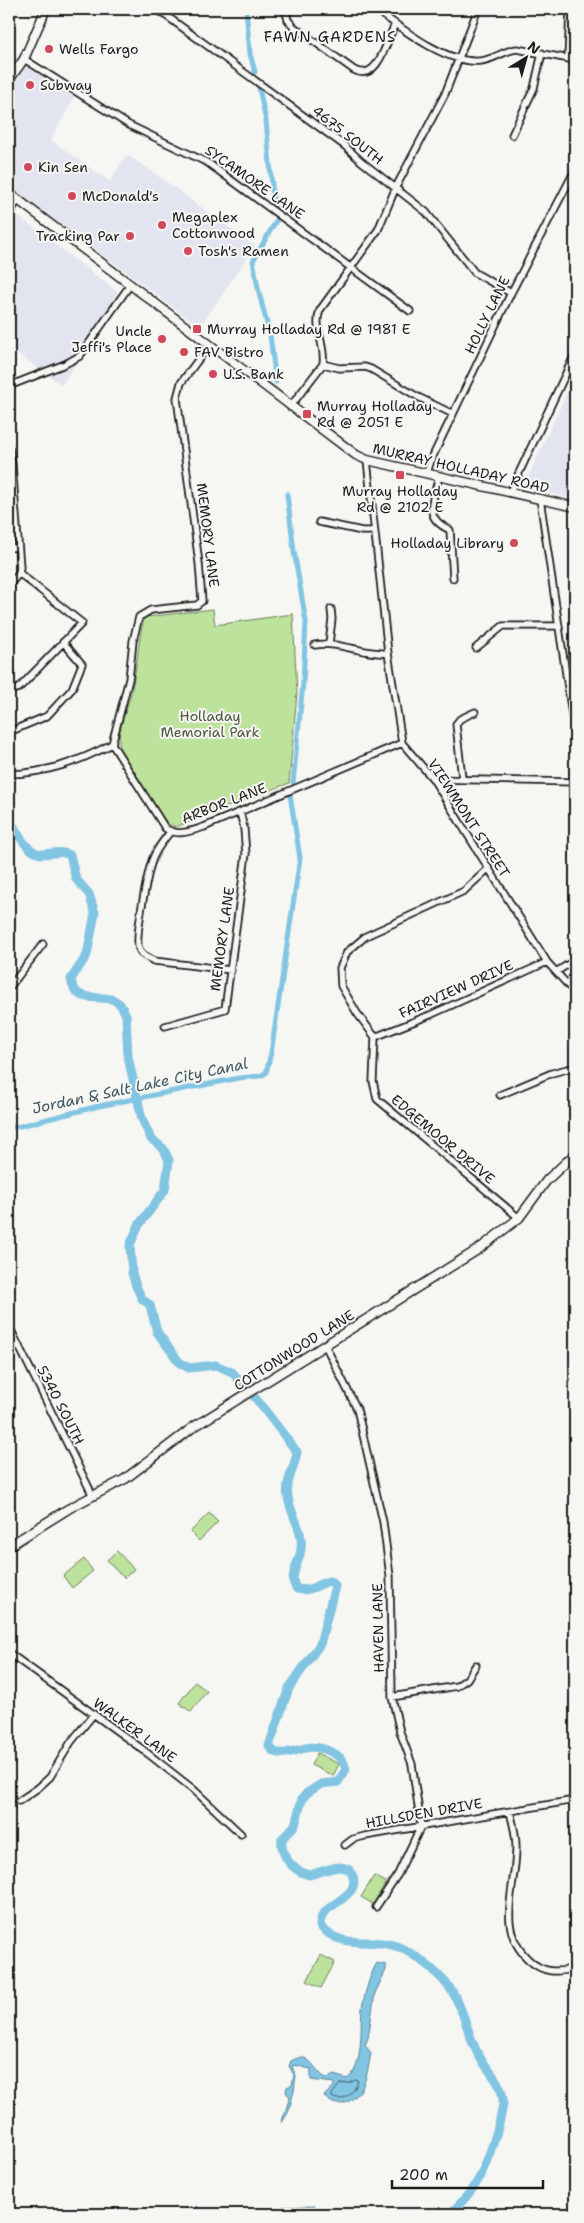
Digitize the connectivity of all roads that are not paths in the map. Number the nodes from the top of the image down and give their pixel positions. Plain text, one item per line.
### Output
1 (46, 9) edge
2 (157, 9) edge
3 (285, 9) edge
4 (375, 9) edge
5 (478, 9) edge
6 (570, 9) edge
7 (395, 24) junction
8 (542, 54) junction
9 (458, 58) junction
10 (24, 59) junction
11 (568, 59) junction
12 (575, 60) edge
13 (9, 80) edge
14 (512, 135) dead end
15 (575, 170) edge
16 (573, 182) edge
17 (396, 187) junction
18 (9, 193) edge
19 (18, 200) junction
20 (9, 214) edge
21 (351, 267) junction
22 (130, 285) junction
23 (511, 293) junction
24 (410, 311) dead end
25 (209, 345) junction
26 (575, 354) edge
27 (323, 364) junction
28 (9, 386) edge
29 (290, 407) junction
30 (453, 414) junction
31 (9, 448) edge
32 (367, 460) junction
33 (426, 474) junction
34 (439, 476) junction
35 (10, 477) edge
36 (510, 492) junction
37 (540, 499) junction
38 (575, 507) edge
39 (319, 522) dead end
40 (374, 531) junction
41 (18, 547) junction
42 (9, 548) edge
43 (19, 573) junction
44 (453, 578) dead end
45 (9, 586) edge
46 (331, 608) dead end
47 (559, 626) junction
48 (63, 642) junction
49 (315, 644) dead end
50 (329, 644) junction
51 (476, 648) dead end
52 (388, 653) junction
53 (9, 691) edge
54 (475, 712) dead end
55 (9, 732) edge
56 (575, 735) edge
57 (402, 743) junction
58 (112, 744) junction
59 (11, 774) edge
60 (462, 778) junction
61 (433, 779) junction
62 (575, 782) edge
63 (240, 812) junction
64 (170, 832) junction
65 (488, 869) junction
66 (43, 944) dead end
67 (575, 960) edge
68 (547, 962) junction
69 (231, 970) junction
70 (556, 972) junction
71 (9, 988) edge
72 (575, 993) edge
73 (166, 1026) dead end
74 (375, 1037) junction
75 (575, 1067) edge
76 (500, 1095) dead end
77 (575, 1154) edge
78 (519, 1218) junction
79 (9, 1326) edge
80 (325, 1345) junction
81 (94, 1496) junction
82 (9, 1546) edge
83 (9, 1653) edge
84 (476, 1665) dead end
85 (392, 1697) junction
86 (93, 1715) junction
87 (575, 1800) edge
88 (19, 1801) dead end
89 (510, 1812) junction
90 (421, 1826) junction
91 (241, 1834) dead end
92 (345, 1845) dead end
93 (376, 1907) dead end
94 (575, 1968) edge

1 - 10 main road
2 - 17 street, 4675 SOUTH
3 - 7 street
4 - 7 street
5 - 9 street
6 - 11 street
7 - 9 street
8 - 9 street
8 - 11 street
8 - 14 street
9 - 17 street
10 - 13 main road
10 - 21 street, SYCAMORE LANE
11 - 12 street
15 - 16 street, HOLLY LANE
16 - 23 street, HOLLY LANE
17 - 21 street
17 - 23 street, 4675 SOUTH
18 - 19 main road, MURRAY HOLLADAY ROAD
19 - 20 street
19 - 22 main road, MURRAY HOLLADAY ROAD
21 - 24 street, SYCAMORE LANE
21 - 27 street
22 - 25 main road, MURRAY HOLLADAY ROAD
22 - 28 street
23 - 30 street, HOLLY LANE
25 - 29 main road, MURRAY HOLLADAY ROAD
25 - 58 street, MEMORY LANE
26 - 36 street
27 - 29 street
27 - 30 street
29 - 32 main road, MURRAY HOLLADAY ROAD
30 - 33 street, HOLLY LANE
31 - 35 street
32 - 33 main road, MURRAY HOLLADAY ROAD
32 - 40 street
33 - 34 main road, MURRAY HOLLADAY ROAD
34 - 36 main road, MURRAY HOLLADAY ROAD
34 - 44 street
35 - 41 street
36 - 37 main road, MURRAY HOLLADAY ROAD
37 - 38 main road, MURRAY HOLLADAY ROAD
37 - 47 street
39 - 40 street
40 - 52 street
41 - 42 street
41 - 43 street
43 - 45 street
43 - 48 street
46 - 50 street
47 - 51 street
47 - 56 street
48 - 53 street
48 - 55 street
49 - 50 street
50 - 52 street
52 - 57 street
54 - 60 street
57 - 61 street, VIEWMONT STREET
57 - 63 street, ARBOR LANE
58 - 59 street
58 - 64 street, ARBOR LANE
60 - 61 street
60 - 62 street
61 - 65 street, VIEWMONT STREET
63 - 64 street, ARBOR LANE
63 - 69 street, MEMORY LANE
64 - 69 street
65 - 68 street, VIEWMONT STREET
65 - 74 street
66 - 71 street
67 - 70 street
68 - 70 street, VIEWMONT STREET
68 - 74 street, FAIRVIEW DRIVE
69 - 73 street, MEMORY LANE
70 - 72 street, VIEWMONT STREET
74 - 78 street, EDGEMOOR DRIVE
75 - 76 street
77 - 78 main road, COTTONWOOD LANE
78 - 80 main road, COTTONWOOD LANE
79 - 81 street, 5340 SOUTH
80 - 81 main road, COTTONWOOD LANE
80 - 85 street, HAVEN LANE
81 - 82 main road, COTTONWOOD LANE
83 - 86 street, WALKER LANE
84 - 85 street
85 - 90 street, HAVEN LANE
86 - 88 street
86 - 91 street, WALKER LANE
87 - 89 street, HILLSDEN DRIVE
89 - 90 street, HILLSDEN DRIVE
89 - 94 street
90 - 92 street, HILLSDEN DRIVE
90 - 93 street

